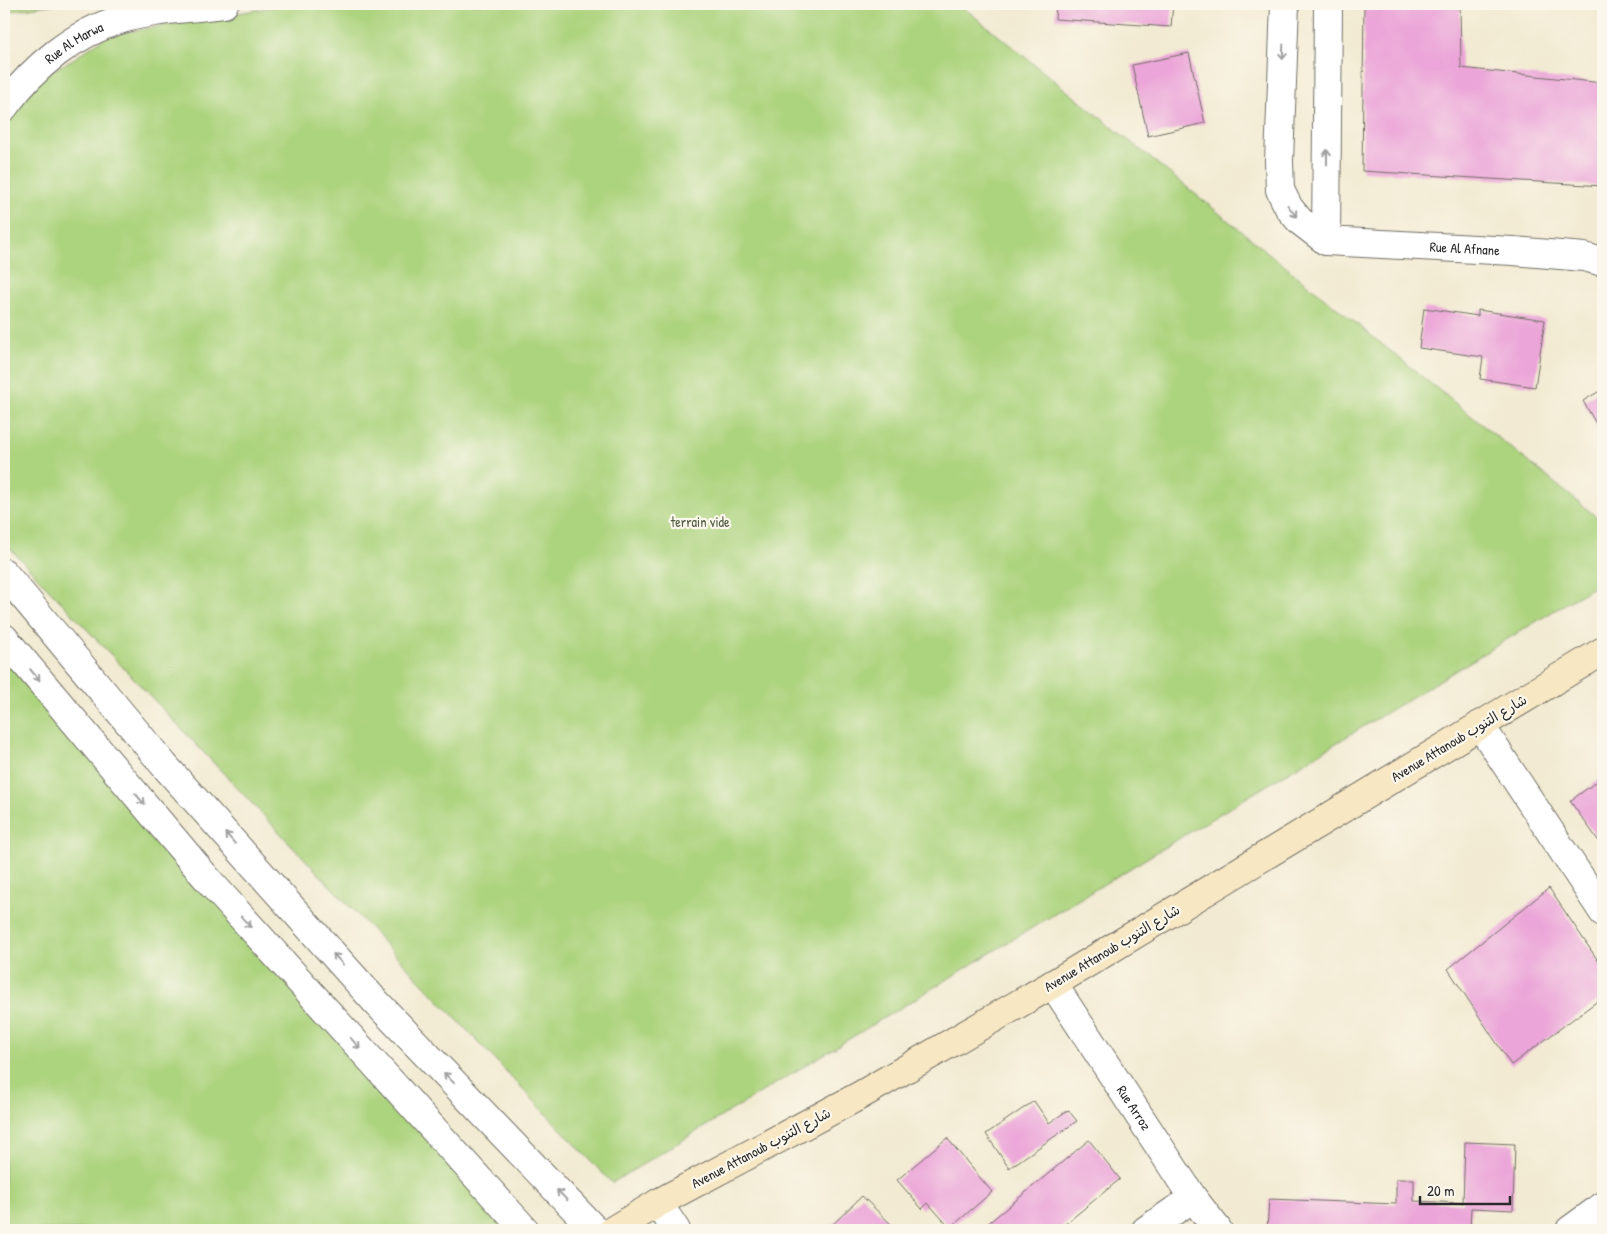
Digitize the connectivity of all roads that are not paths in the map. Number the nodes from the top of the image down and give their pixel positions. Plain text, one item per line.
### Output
1 (224, 4) edge
2 (1285, 4) edge
3 (1328, 4) edge
4 (4, 107) edge
5 (1326, 241) junction
6 (1603, 262) edge
7 (4, 573) edge
8 (4, 638) edge
9 (1603, 650) edge
10 (1480, 725) junction
11 (1603, 912) edge
12 (1053, 984) junction
13 (1193, 1198) junction
14 (658, 1203) junction
15 (1603, 1206) edge
16 (525, 1230) edge
17 (595, 1230) edge
18 (613, 1230) edge
19 (676, 1230) edge
20 (1146, 1230) edge
21 (1218, 1230) edge
22 (1570, 1230) edge

1 - 4 street, Rue Al Marwa
2 -> 5 street
5 -> 3 street
5 - 6 street, Rue Al Afnane
17 -> 7 street
8 -> 16 street
9 - 10 street, Avenue Attanoub شارع التنوب
10 - 11 street
10 - 12 street, Avenue Attanoub شارع التنوب
12 - 13 street, Rue Arroz
12 - 14 street, Avenue Attanoub شارع التنوب
13 - 20 street
13 - 21 street, Rue Arroz
14 - 18 street, Avenue Attanoub شارع التنوب
14 - 19 street
15 - 22 street

